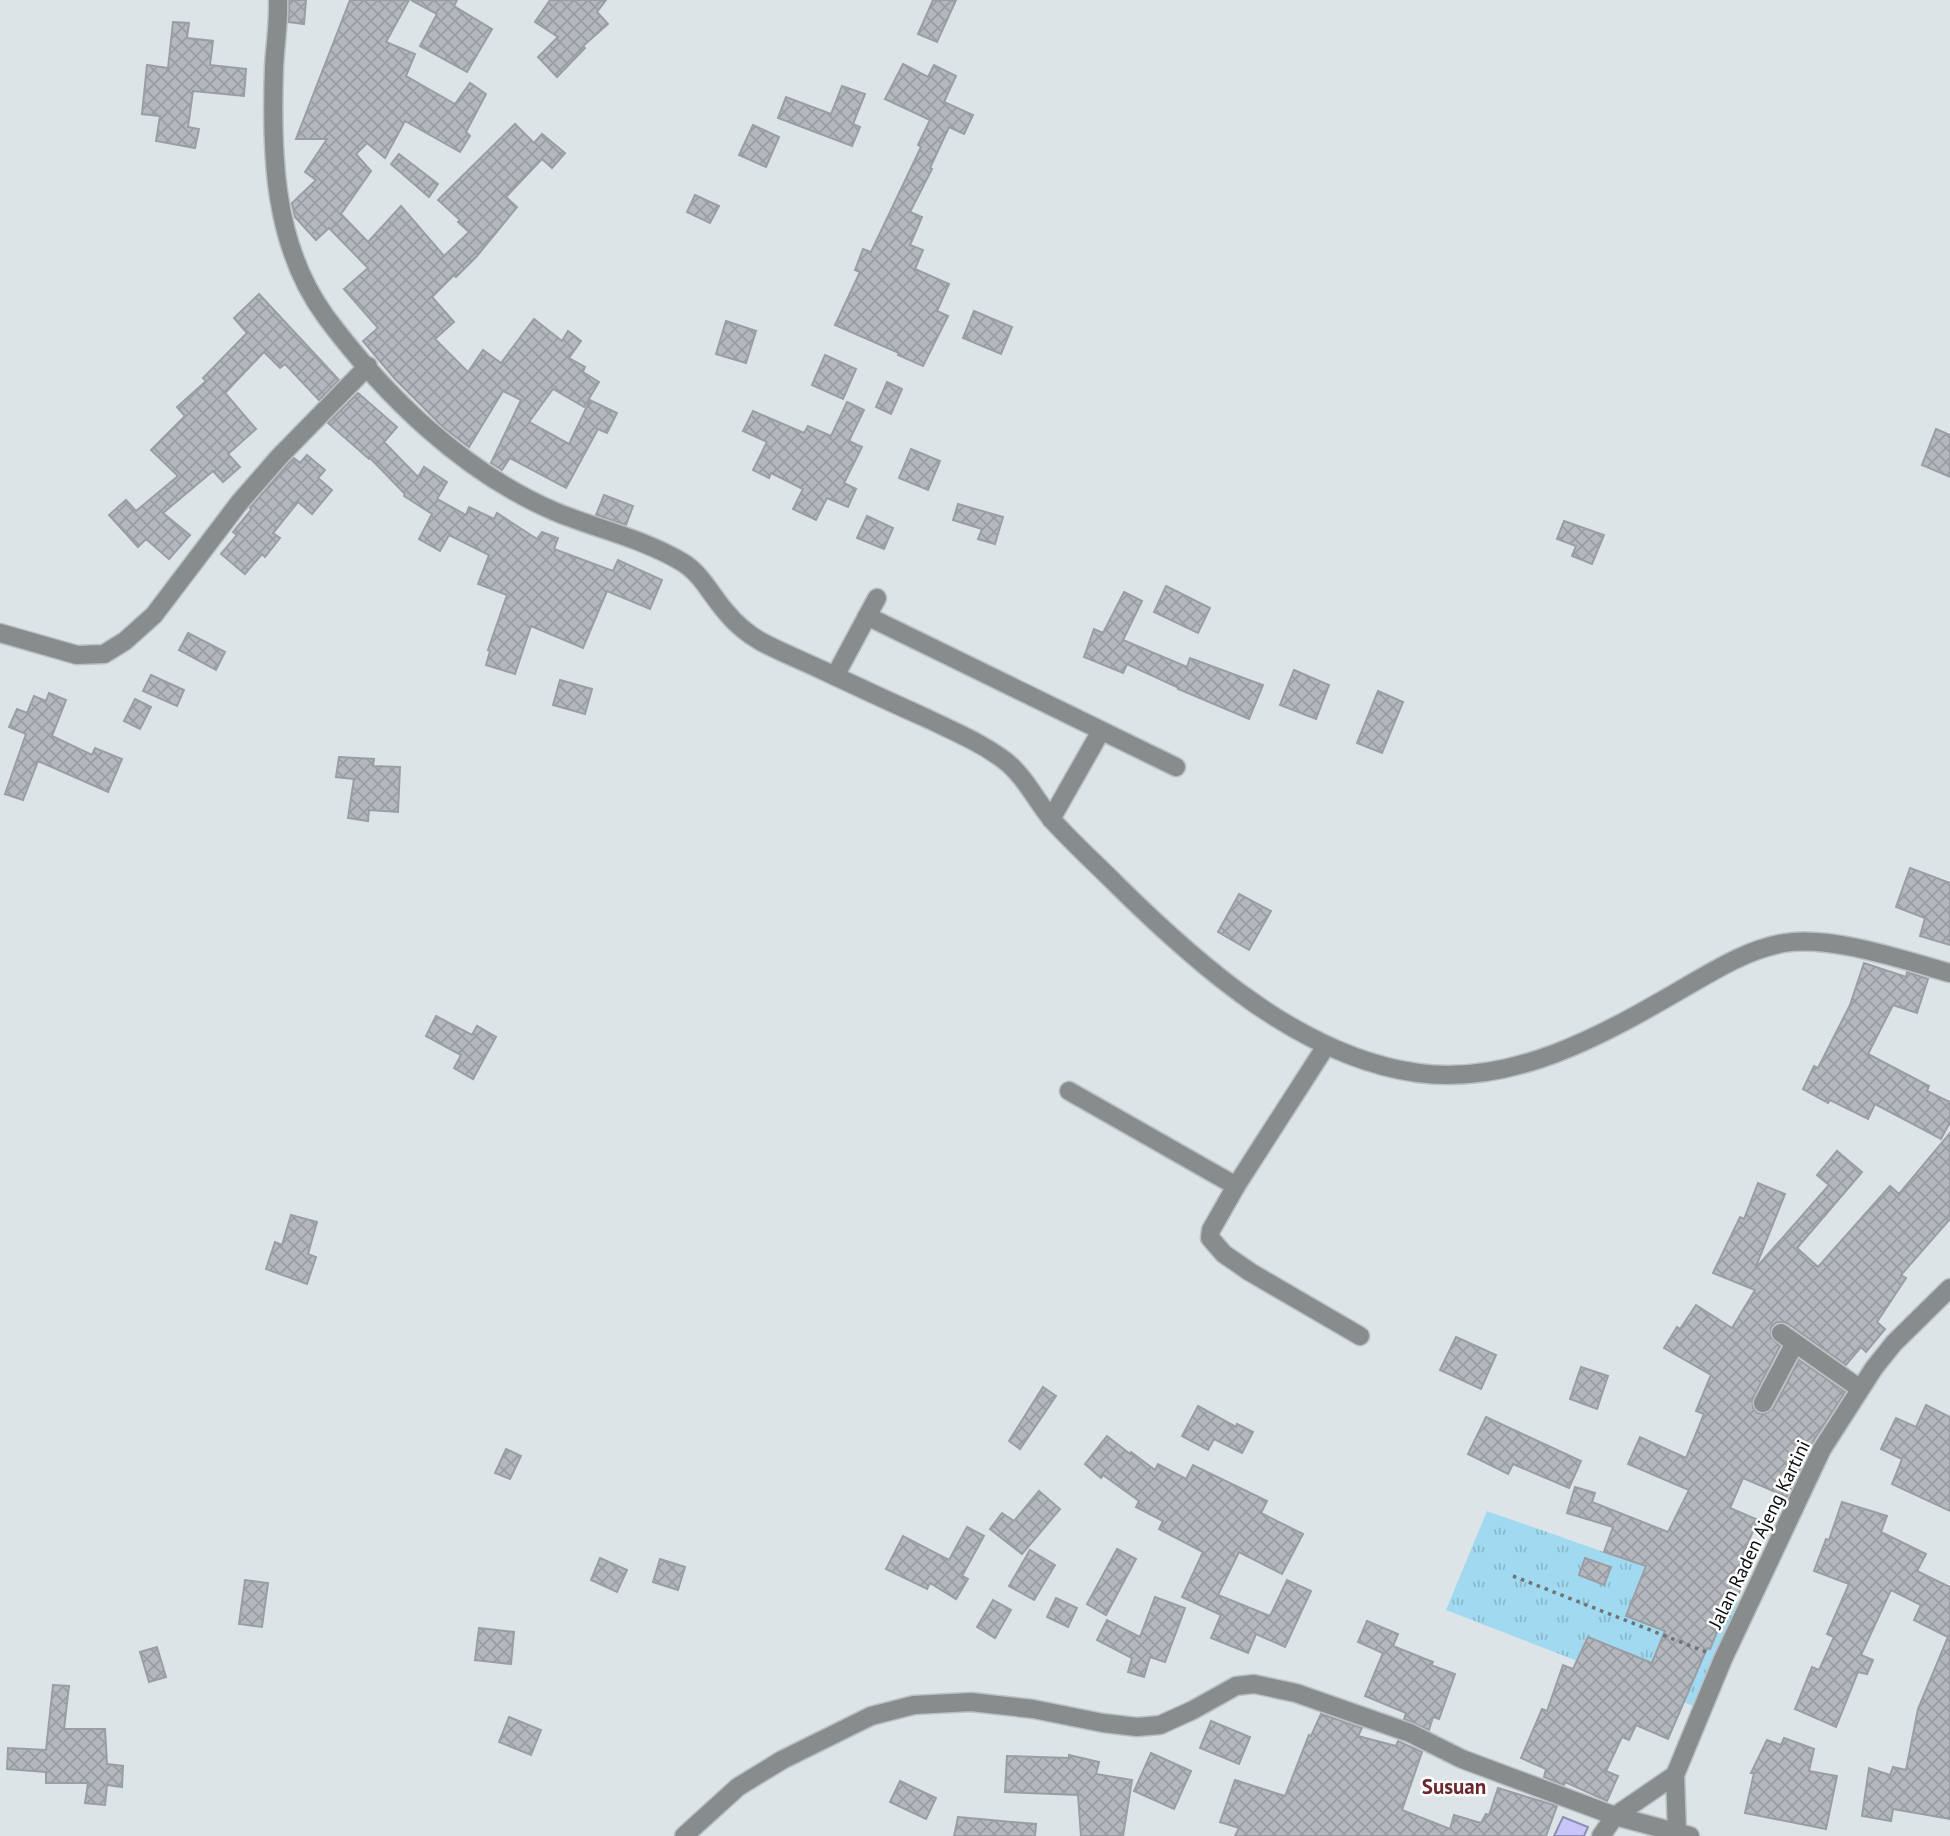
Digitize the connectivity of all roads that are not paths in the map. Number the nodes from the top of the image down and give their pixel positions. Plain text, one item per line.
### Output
1 (278, 0) edge
2 (368, 366) junction
3 (877, 598) dead end
4 (867, 616) junction
5 (0, 633) edge
6 (835, 676) junction
7 (1101, 731) junction
8 (1176, 767) dead end
9 (1051, 819) junction
10 (1950, 973) edge
11 (1326, 1046) junction
12 (1069, 1091) dead end
13 (1236, 1186) junction
14 (1950, 1288) edge
15 (1360, 1336) dead end
16 (1859, 1388) junction
17 (1763, 1403) dead end
18 (1675, 1775) junction
19 (1615, 1816) junction
20 (1684, 1834) edge
21 (684, 1836) edge
22 (1601, 1836) edge

1 - 2 street
2 - 5 street
2 - 6 street
3 - 4 street
4 - 6 street
4 - 7 street
6 - 9 street
7 - 8 street
7 - 9 street
9 - 11 street
10 - 11 street
11 - 13 street
12 - 13 street
13 - 15 street
14 - 16 street, Jalan Raden Ajeng Kartini
16 - 17 street
16 - 18 street, Jalan Raden Ajeng Kartini
18 - 19 street
18 - 20 street, Jalan Raden Ajeng Kartini
19 - 20 street
19 - 21 street
19 - 22 street

